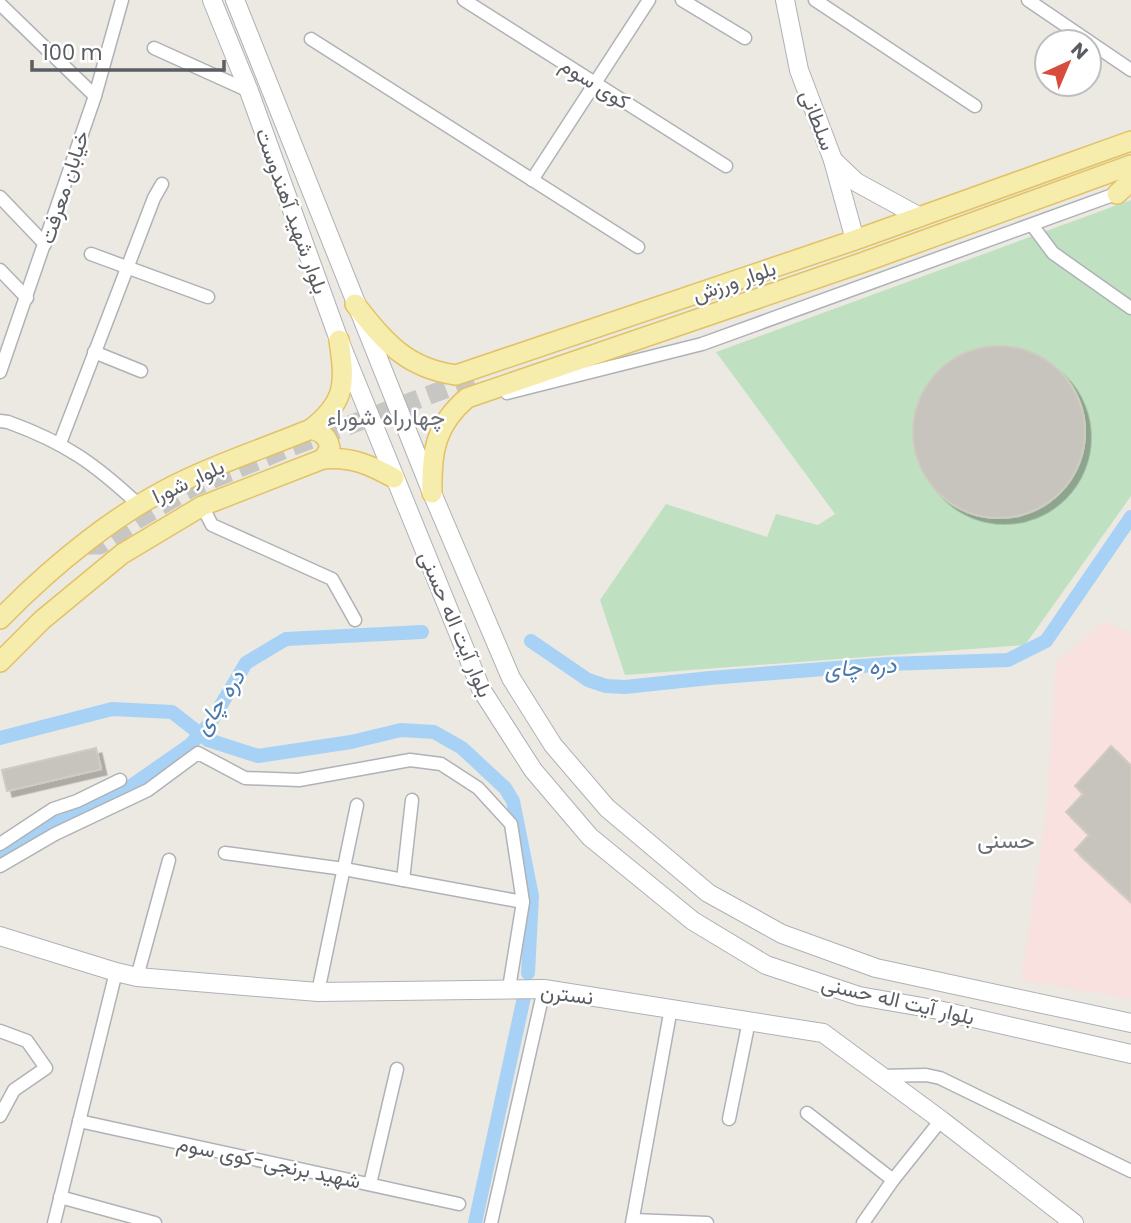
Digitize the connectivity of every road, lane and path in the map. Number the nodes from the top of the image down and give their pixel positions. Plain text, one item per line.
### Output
1 (122, 0) edge
2 (212, 0) edge
3 (234, 0) edge
4 (464, 0) edge
5 (649, 0) edge
6 (682, 0) edge
7 (785, 0) edge
8 (815, 0) edge
9 (1028, 0) edge
10 (0, 4) edge
11 (310, 38) dead end
12 (744, 38) dead end
13 (154, 48) dead end
14 (1131, 70) edge
15 (595, 83) junction
16 (248, 91) junction
17 (95, 96) junction
18 (975, 106) dead end
19 (1131, 141) edge
20 (832, 160) junction
21 (726, 166) dead end
22 (1131, 166) edge
23 (532, 180) junction
24 (162, 184) dead end
25 (1126, 188) edge
26 (0, 197) edge
27 (920, 217) junction
28 (1032, 225) junction
29 (855, 240) junction
30 (45, 244) junction
31 (638, 247) dead end
32 (91, 254) dead end
33 (864, 262) junction
34 (127, 268) junction
35 (0, 270) edge
36 (877, 279) junction
37 (208, 297) dead end
38 (27, 298) junction
39 (355, 304) junction
40 (1131, 308) edge
41 (339, 340) junction
42 (94, 352) junction
43 (141, 371) dead end
44 (0, 372) edge
45 (456, 375) junction
46 (389, 386) junction
47 (495, 388) junction
48 (362, 397) junction
49 (467, 398) junction
50 (399, 412) joint
51 (0, 421) edge
52 (372, 422) joint
53 (311, 429) junction
54 (410, 437) junction
55 (60, 443) junction
56 (382, 449) junction
57 (323, 459) junction
58 (394, 478) junction
59 (432, 493) junction
60 (139, 505) junction
61 (202, 506) junction
62 (0, 619) edge
63 (355, 620) dead end
64 (0, 662) edge
65 (120, 780) dead end
66 (412, 800) dead end
67 (357, 805) dead end
68 (0, 844) edge
69 (225, 853) dead end
70 (169, 860) dead end
71 (0, 866) edge
72 (344, 869) junction
73 (403, 880) junction
74 (523, 902) junction
75 (0, 936) edge
76 (116, 972) junction
77 (137, 977) junction
78 (509, 988) junction
79 (544, 989) junction
80 (318, 992) junction
81 (671, 1008) junction
82 (749, 1021) junction
83 (1131, 1023) edge
84 (0, 1031) edge
85 (1131, 1054) edge
86 (397, 1069) dead end
87 (881, 1076) junction
88 (807, 1113) dead end
89 (0, 1116) edge
90 (729, 1119) dead end
91 (941, 1120) junction
92 (79, 1121) junction
93 (1131, 1171) edge
94 (893, 1180) junction
95 (370, 1184) junction
96 (60, 1197) junction
97 (459, 1203) dead end
98 (632, 1221) edge
99 (54, 1223) edge
100 (155, 1223) edge
101 (491, 1223) edge
102 (707, 1223) edge
103 (863, 1223) edge
104 (1074, 1223) edge

1 - 17 street, خیابان معرفت
2 - 16 main road, بلوار شهید آهندوست
3 - 39 main road, بلوار شهید آهندوست
4 - 15 street, کوی سوم
5 - 15 street
6 - 12 street
7 - 20 main road, سلطانی
8 - 18 street
9 - 14 street
10 - 17 street
11 - 23 street
13 - 16 street
15 - 21 street, کوی سوم
15 - 23 street
16 - 41 main road, بلوار شهید آهندوست
17 - 30 street, خیابان معرفت
19 - 27 main road, بلوار ورزش
20 - 27 main road
20 - 29 main road, سلطانی
22 - 33 main road, بلوار ورزش
23 - 31 street
24 - 34 street
25 - 28 street
26 - 30 street
27 - 29 main road, بلوار ورزش
28 - 36 street
28 - 40 street
29 - 45 main road, بلوار ورزش
30 - 38 street, خیابان معرفت
32 - 34 street
33 - 36 street
33 - 47 main road, بلوار ورزش
34 - 37 street
34 - 42 street
35 - 38 street
36 - 47 street
38 - 44 street, خیابان معرفت
39 - 45 main road
39 - 46 main road, بلوار شهید آهندوست
41 - 48 main road, بلوار شهید آهندوست
41 - 53 main road, بلوار شورا
42 - 43 street
42 - 55 street
45 - 49 main road
46 - 48 main road
46 - 50 main road, بلوار شهید آهندوست
47 - 49 main road, بلوار ورزش
48 - 52 main road, بلوار شهید آهندوست
49 - 59 main road, بلوار ورزش
50 - 54 main road, بلوار آیت اله حسنی
51 - 55 street
52 - 56 main road, بلوار آیت اله حسنی
53 - 57 main road
53 - 60 main road, بلوار شورا
54 - 56 main road
54 - 59 main road, بلوار آیت اله حسنی
55 - 60 street
56 - 58 main road, بلوار آیت اله حسنی
57 - 58 main road, بلوار شورا
57 - 61 main road, بلوار شورا
58 - 85 main road, بلوار آیت اله حسنی
59 - 83 main road, بلوار آیت اله حسنی
60 - 62 main road, بلوار شورا
61 - 63 street
61 - 64 main road, بلوار شورا
65 - 68 street
66 - 73 street
67 - 72 street
69 - 72 street
70 - 77 street
71 - 74 street
72 - 73 street
72 - 80 street
73 - 74 street
74 - 78 street
75 - 76 main road, نسترن
76 - 77 main road, نسترن
76 - 92 street
77 - 80 main road, نسترن
78 - 79 main road, نسترن
78 - 80 main road, نسترن
79 - 81 main road, نسترن
79 - 101 street
81 - 82 main road, نسترن
81 - 98 street
82 - 87 main road, نسترن
82 - 90 street
84 - 89 street
86 - 95 street
87 - 91 main road, نسترن
87 - 93 street
88 - 94 street
91 - 94 street
91 - 104 main road, نسترن
92 - 95 street, شهید برنجی-کوی سوم
92 - 96 street
94 - 103 street
95 - 97 street, شهید برنجی-کوی سوم
96 - 99 street
96 - 100 street
98 - 102 street

